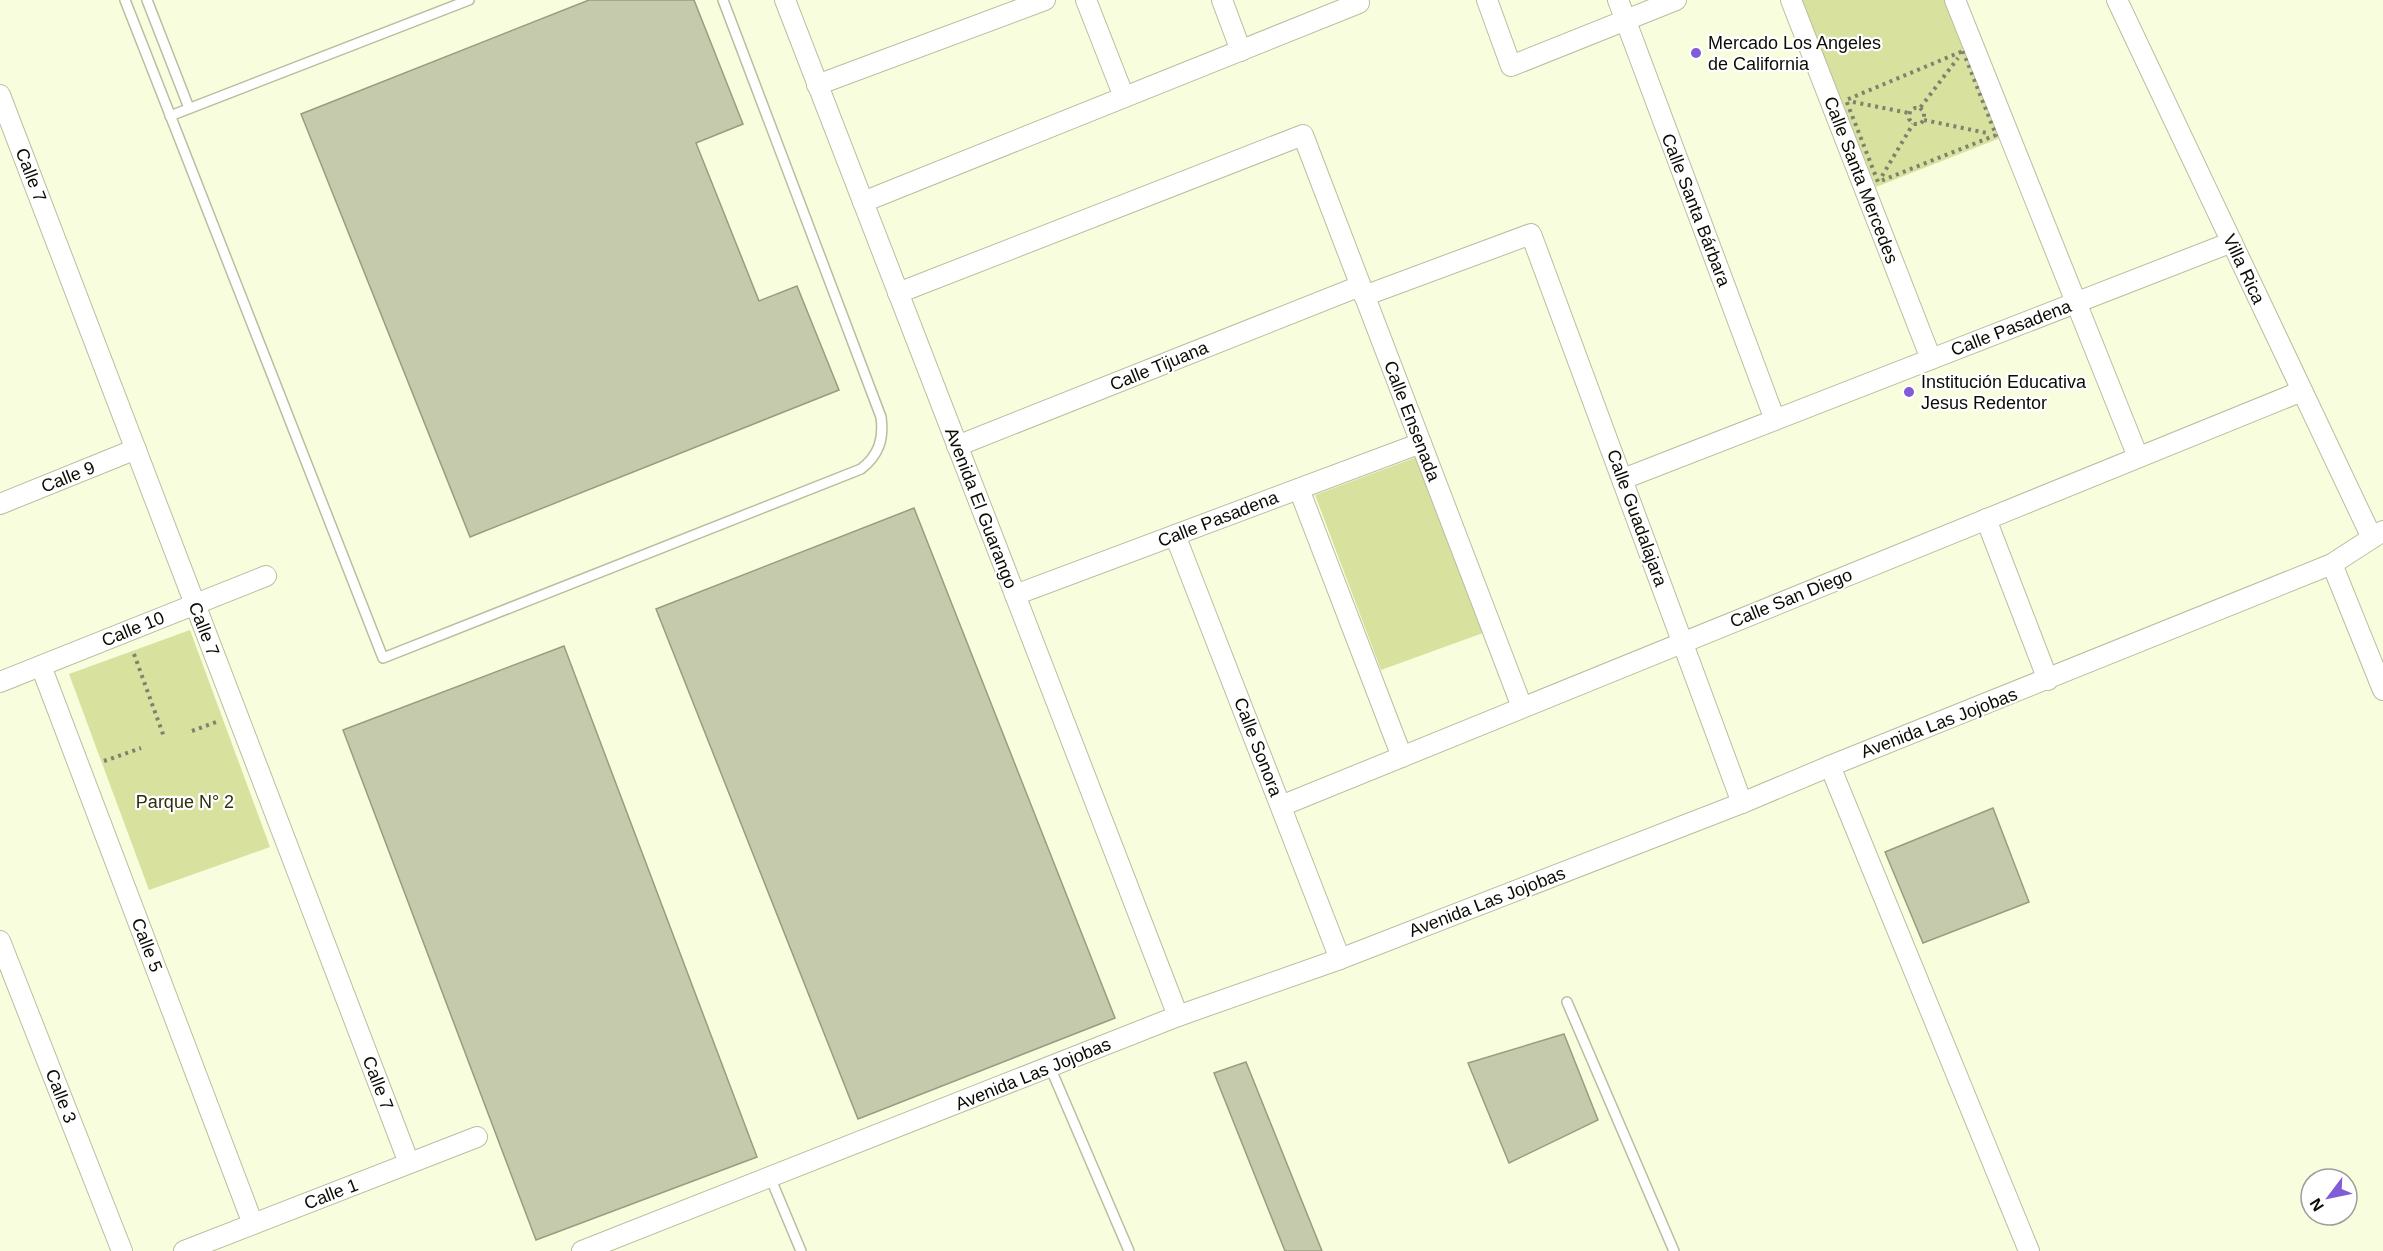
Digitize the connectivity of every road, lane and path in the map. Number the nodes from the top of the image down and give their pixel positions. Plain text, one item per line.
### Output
1 (125, 0) edge
2 (147, 0) edge
3 (469, 0) edge
4 (723, 0) edge
5 (784, 0) edge
6 (1045, 0) edge
7 (1086, 0) edge
8 (1222, 0) edge
9 (1358, 0) edge
10 (1487, 0) edge
11 (1618, 0) edge
12 (1676, 0) edge
13 (1791, 0) edge
14 (1955, 0) edge
15 (2117, 0) edge
16 (1625, 20) junction
17 (1968, 49) junction
18 (1241, 51) junction
19 (818, 85) junction
20 (0, 94) edge
21 (1125, 97) junction
22 (1839, 103) junction
23 (189, 108) junction
24 (1920, 108) junction
25 (1909, 113) junction
26 (170, 116) junction
27 (1924, 120) junction
28 (1913, 124) junction
29 (2002, 133) junction
30 (1871, 185) junction
31 (863, 202) junction
32 (1531, 234) joint
33 (2232, 242) junction
34 (1362, 291) junction
35 (898, 293) junction
36 (2076, 303) junction
37 (1931, 359) junction
38 (2302, 391) junction
39 (1775, 420) junction
40 (1421, 443) junction
41 (957, 446) junction
42 (136, 449) junction
43 (2138, 457) junction
44 (1623, 479) junction
45 (1299, 489) junction
46 (0, 504) edge
47 (1986, 519) junction
48 (1175, 535) junction
49 (2378, 535) edge
50 (2332, 564) junction
51 (266, 576) dead end
52 (1015, 595) junction
53 (195, 604) junction
54 (1683, 642) junction
55 (134, 654) dead end
56 (41, 666) junction
57 (2048, 680) junction
58 (0, 682) edge
59 (2383, 690) edge
60 (1522, 707) junction
61 (220, 720) dead end
62 (192, 731) dead end
63 (164, 736) dead end
64 (141, 748) dead end
65 (1402, 756) junction
66 (104, 761) dead end
67 (1830, 766) junction
68 (1742, 803) junction
69 (1281, 806) junction
70 (0, 941) edge
71 (1340, 959) junction
72 (1567, 1002) dead end
73 (1178, 1016) junction
74 (1050, 1067) junction
75 (477, 1137) dead end
76 (409, 1163) junction
77 (770, 1177) junction
78 (253, 1224) junction
79 (122, 1251) edge
80 (187, 1251) edge
81 (582, 1251) edge
82 (801, 1251) edge
83 (1129, 1251) edge
84 (1674, 1251) edge
85 (2029, 1251) edge

1 - 26 lane
2 - 23 lane
3 - 23 lane
4 - 26 lane
5 - 19 street, Avenida El Guarango
6 - 19 street
7 - 21 street
8 - 18 street
9 - 18 street
10 - 16 street
11 - 16 street, Calle Santa Bárbara
12 - 16 street
13 - 22 street, Calle Santa Mercedes
14 - 17 street
15 - 33 street, Villa Rica
16 - 39 street, Calle Santa Bárbara
17 - 22 path
17 - 24 path
17 - 29 street
17 - 29 path
18 - 21 street
19 - 31 street, Avenida El Guarango
20 - 42 street, Calle 7
21 - 31 street
22 - 25 path
22 - 30 street, Calle Santa Mercedes
22 - 30 path
23 - 26 lane
24 - 25 path
24 - 27 path
25 - 28 path
27 - 28 path
27 - 29 path
28 - 30 path
29 - 30 path
29 - 36 street
30 - 37 street, Calle Santa Mercedes
31 - 35 street, Avenida El Guarango
32 - 34 street, Calle Tijuana
32 - 44 street, Calle Guadalajara
33 - 36 street, Calle Pasadena
33 - 38 street, Villa Rica
34 - 35 street, Calle Ensenada
34 - 40 street, Calle Ensenada
34 - 41 street, Calle Tijuana
35 - 41 street, Avenida El Guarango
36 - 37 street, Calle Pasadena
36 - 43 street
37 - 39 street, Calle Pasadena
38 - 43 street, Calle San Diego
38 - 49 street, Villa Rica
39 - 44 street, Calle Pasadena
40 - 45 street, Calle Pasadena
40 - 60 street, Calle Ensenada
41 - 52 street, Avenida El Guarango
42 - 46 street, Calle 9
42 - 53 street, Calle 7
43 - 47 street, Calle San Diego
44 - 54 street, Calle Guadalajara
45 - 48 street, Calle Pasadena
45 - 65 street
47 - 54 street, Calle San Diego
47 - 57 street
48 - 52 street, Calle Pasadena
48 - 69 street, Calle Sonora
49 - 50 street, Avenida Las Jojobas
50 - 57 street, Avenida Las Jojobas
50 - 59 street
51 - 53 street, Calle 10
52 - 73 street, Avenida El Guarango
53 - 56 street, Calle 10
53 - 76 street, Calle 7
54 - 60 street, Calle San Diego
54 - 68 street, Calle Guadalajara
55 - 63 path
56 - 58 street, Calle 10
56 - 78 street, Calle 5
57 - 67 street, Avenida Las Jojobas
60 - 65 street, Calle San Diego
61 - 62 path
64 - 66 path
65 - 69 street, Calle San Diego
67 - 68 street, Avenida Las Jojobas
67 - 85 street
68 - 71 street, Avenida Las Jojobas
69 - 71 street, Calle Sonora
70 - 79 street, Calle 3
71 - 73 street, Avenida Las Jojobas
72 - 84 lane
73 - 74 street, Avenida Las Jojobas
74 - 77 street, Avenida Las Jojobas
74 - 83 lane
75 - 76 street, Calle 1
76 - 78 street, Calle 1
77 - 81 street, Avenida Las Jojobas
77 - 82 lane
78 - 80 street, Calle 1

